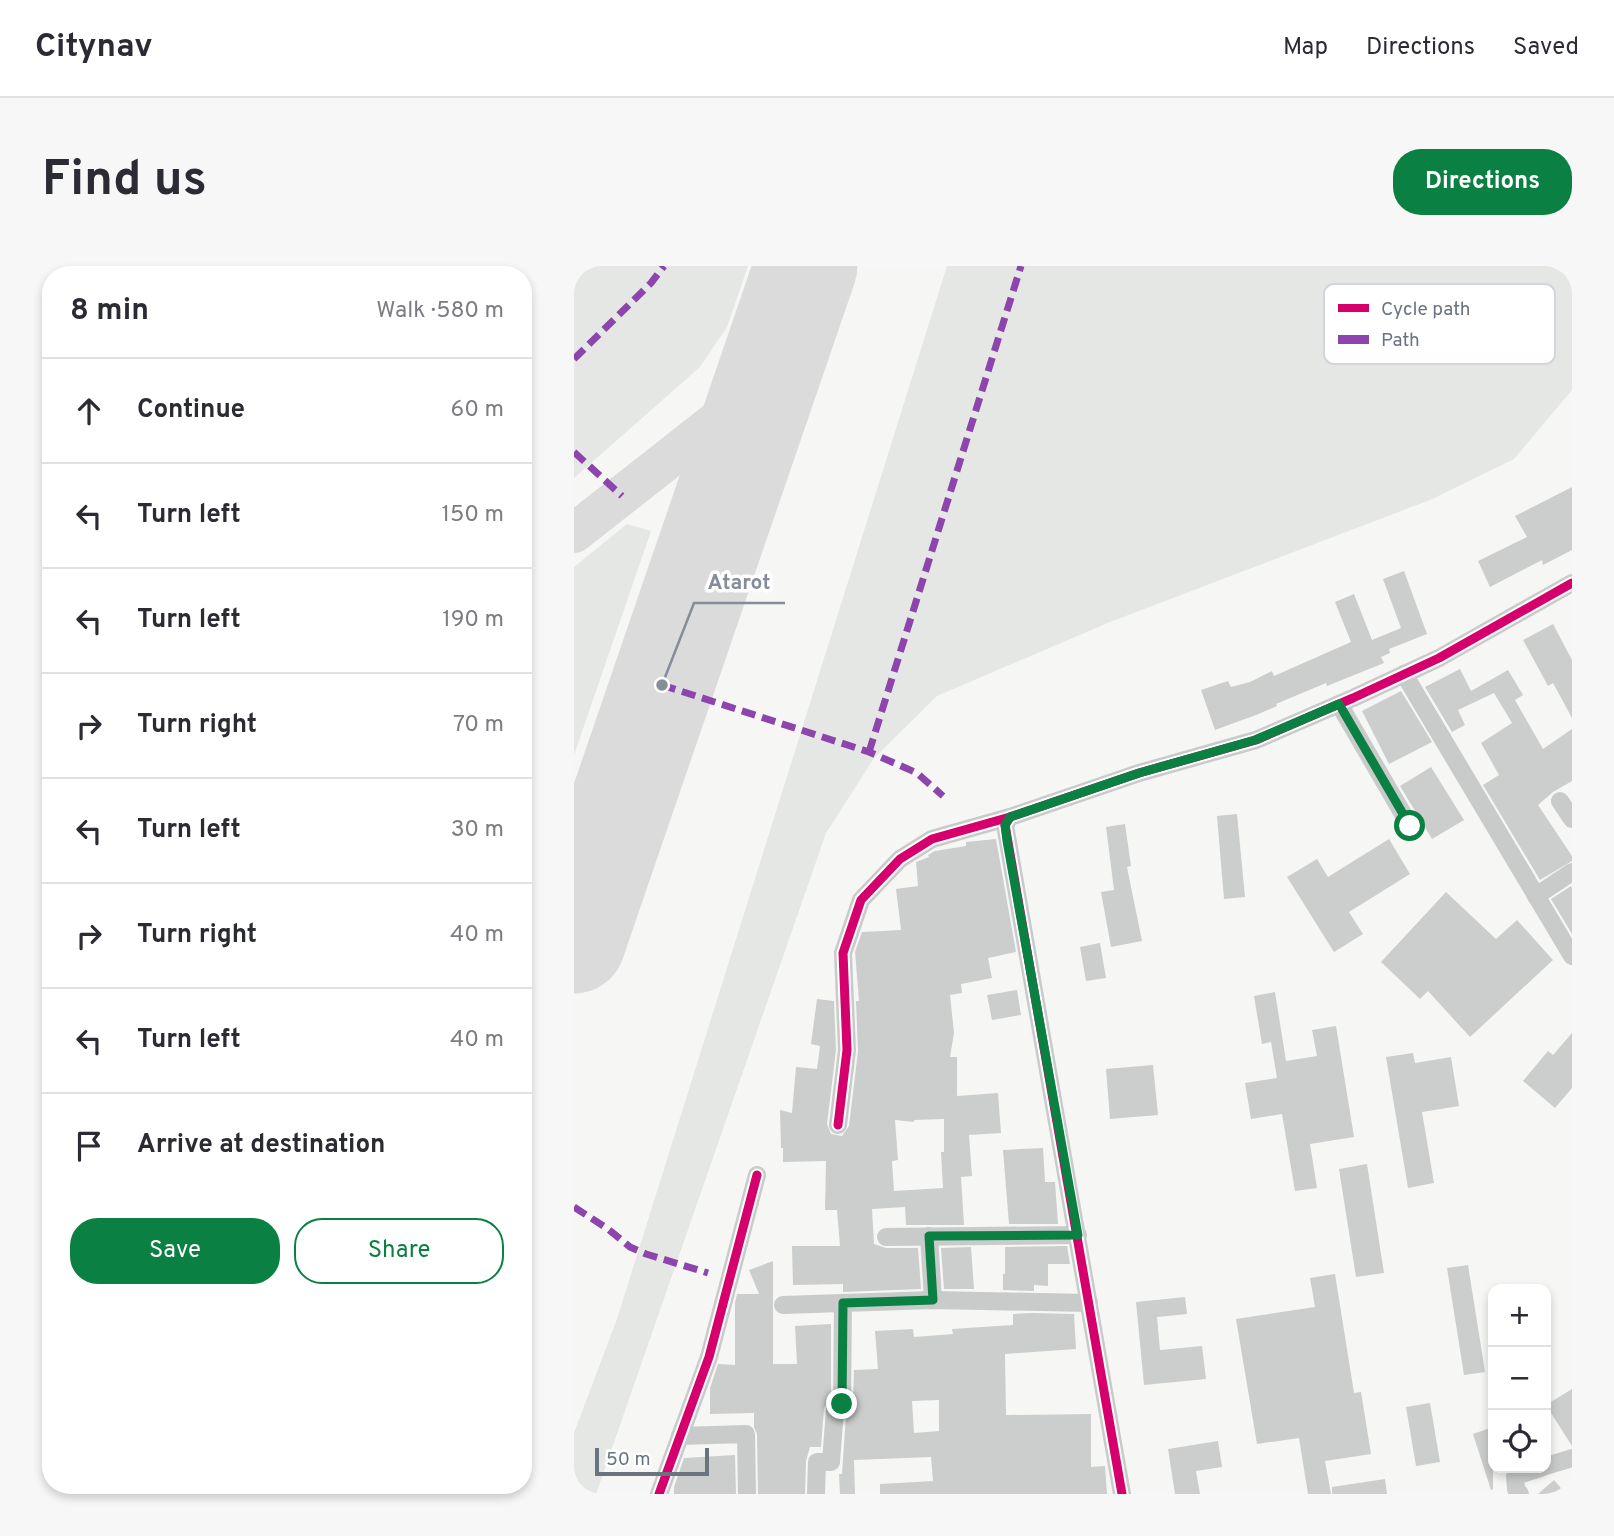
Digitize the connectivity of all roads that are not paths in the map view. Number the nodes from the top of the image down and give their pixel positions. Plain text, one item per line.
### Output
1 (1572, 583) edge
2 (1404, 674) junction
3 (1339, 704) junction
4 (1560, 801) dead end
5 (1010, 817) junction
6 (1572, 820) edge
7 (1410, 826) dead end
8 (1572, 872) edge
9 (1536, 896) junction
10 (1572, 956) edge
11 (838, 1125) dead end
12 (757, 1175) dead end
13 (1078, 1235) junction
14 (929, 1236) junction
15 (886, 1237) dead end
16 (933, 1300) junction
17 (843, 1303) junction
18 (1089, 1303) junction
19 (783, 1305) dead end
20 (680, 1436) junction
21 (1572, 1458) edge
22 (1551, 1465) edge
23 (1525, 1473) edge
24 (659, 1494) edge
25 (747, 1494) edge
26 (816, 1494) edge
27 (1122, 1494) edge
28 (1520, 1494) edge

1 - 2 street
2 - 3 street
2 - 9 street
3 - 5 street
3 - 7 street
4 - 6 street
5 - 11 street
5 - 13 street
8 - 9 street
9 - 10 street
12 - 20 street
13 - 14 street
13 - 18 street
14 - 15 street
14 - 16 street
16 - 17 street
16 - 18 street
17 - 19 street
17 - 26 street
18 - 27 street
20 - 24 street
20 - 25 street
21 - 22 street
23 - 28 street

